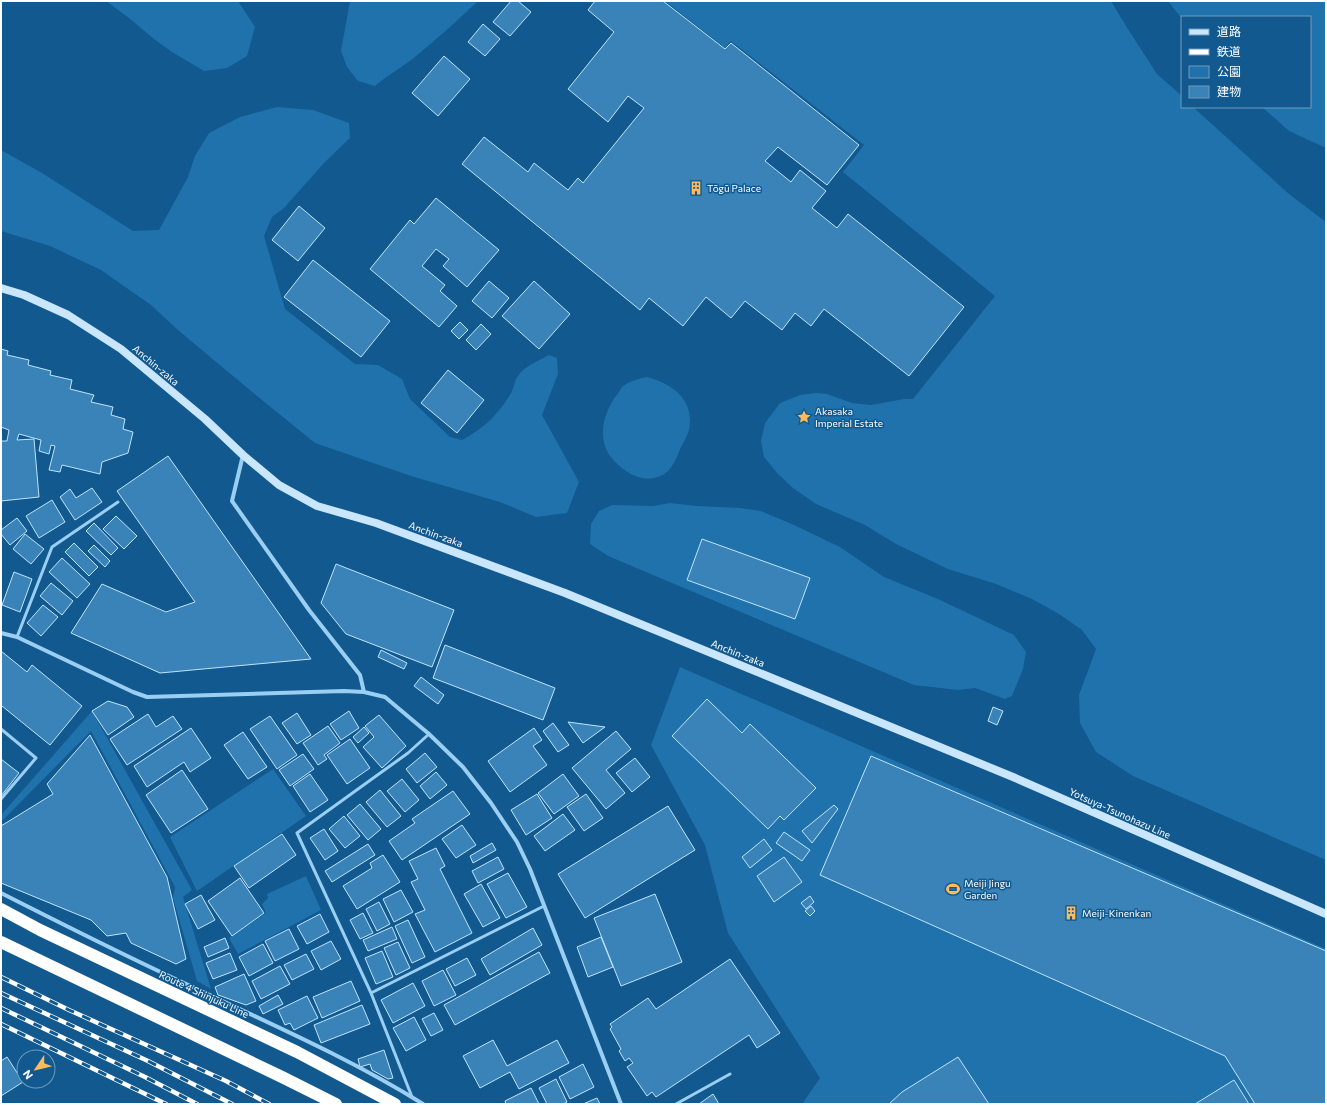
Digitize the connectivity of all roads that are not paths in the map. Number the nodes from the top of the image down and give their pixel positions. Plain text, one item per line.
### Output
1 (1, 288) edge
2 (243, 455) junction
3 (118, 502) dead end
4 (1, 632) edge
5 (17, 637) junction
6 (364, 692) junction
7 (1, 729) edge
8 (904, 732) joint
9 (429, 734) junction
10 (1, 799) edge
11 (1, 893) edge
12 (544, 906) junction
13 (1, 909) edge
14 (1326, 914) edge
15 (1, 942) edge
16 (371, 993) junction
17 (730, 1074) dead end
18 (412, 1097) junction
19 (336, 1104) edge
20 (396, 1104) edge
21 (423, 1104) edge
22 (621, 1104) edge
23 (676, 1104) edge

1 - 2 main road, Anchin-zaka
2 - 6 street
2 - 8 main road, Anchin-zaka
3 - 5 lane
4 - 5 street
5 - 6 street
6 - 9 street
7 - 10 lane
8 - 14 main road, Yotsuya-Tsunohazu Line
9 - 12 street
9 - 16 lane
11 - 18 street
12 - 16 lane
12 - 22 street
13 - 20 highway, Route 4 Shinjuku Line
15 - 19 highway
16 - 18 lane
17 - 23 lane
18 - 21 street

